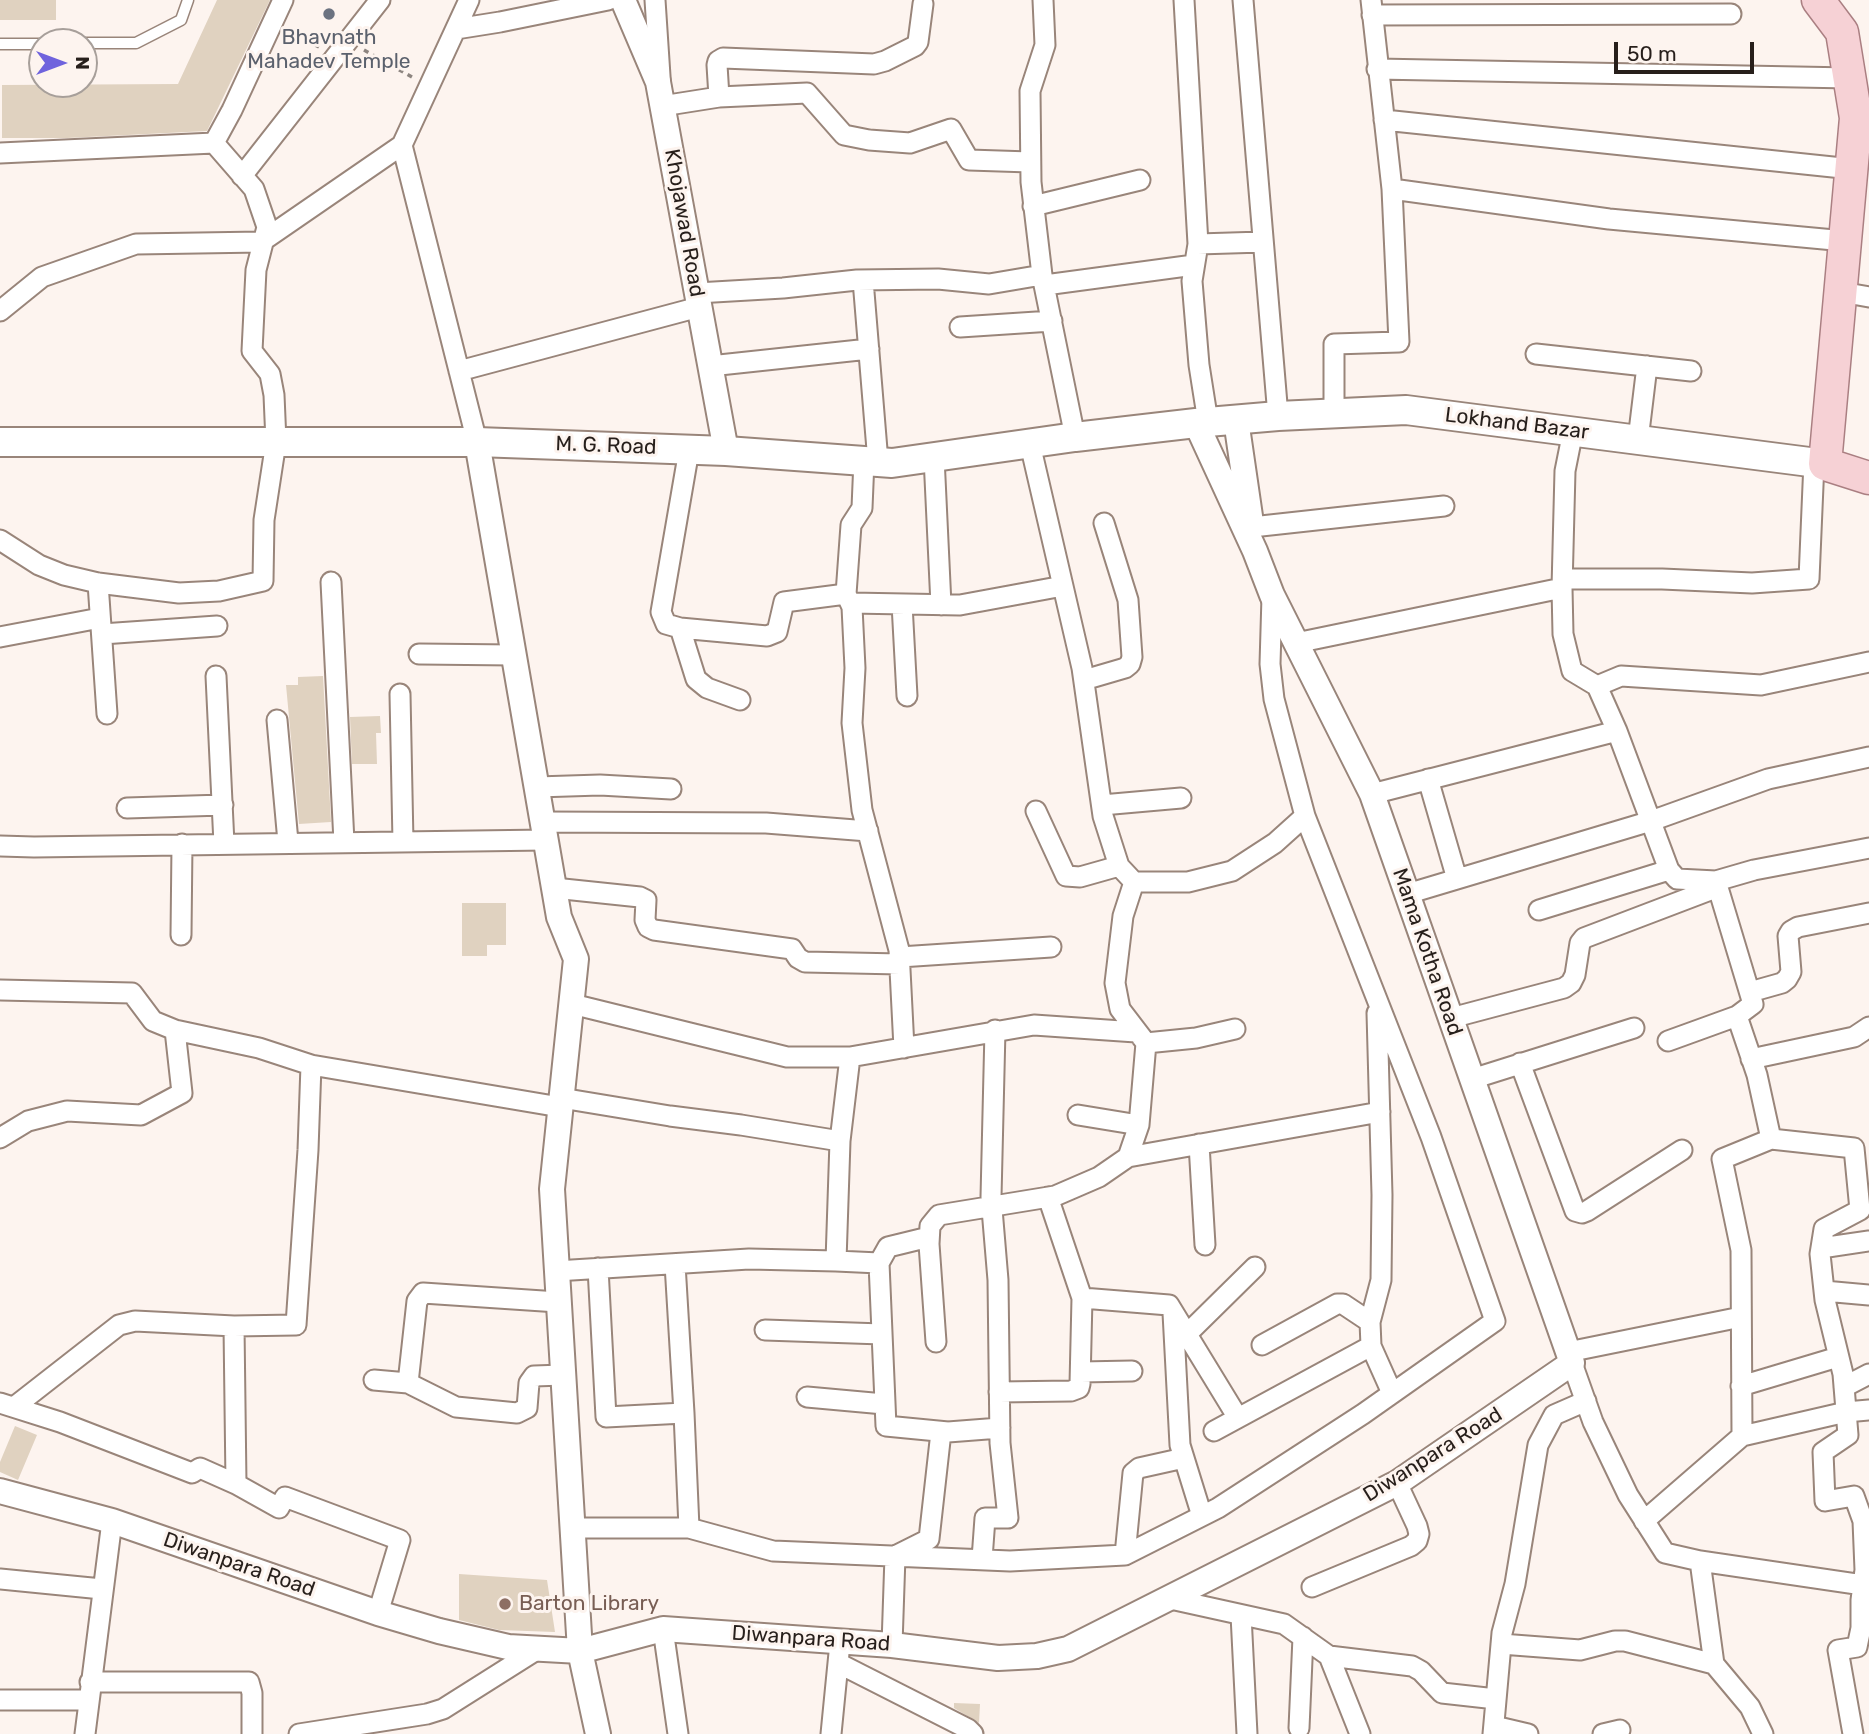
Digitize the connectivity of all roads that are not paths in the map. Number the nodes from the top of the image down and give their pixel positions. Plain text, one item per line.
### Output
1 (188, 0) edge
2 (283, 0) edge
3 (380, 0) edge
4 (469, 0) edge
5 (608, 0) edge
6 (623, 0) edge
7 (655, 0) edge
8 (1043, 0) edge
9 (1184, 0) edge
10 (1243, 0) edge
11 (1818, 0) edge
12 (923, 4) dead end
13 (1371, 7) edge
14 (1731, 14) dead end
15 (456, 29) junction
16 (98, 43) edge
17 (0, 44) edge
18 (28, 44) edge
19 (1377, 69) junction
20 (1850, 78) junction
21 (719, 97) junction
22 (663, 106) junction
23 (1863, 118) edge
24 (1384, 120) junction
25 (214, 143) junction
26 (402, 145) junction
27 (0, 153) edge
28 (1030, 162) junction
29 (1852, 169) junction
30 (242, 176) junction
31 (1140, 180) dead end
32 (1392, 189) junction
33 (1033, 205) junction
34 (1845, 241) junction
35 (261, 242) junction
36 (1263, 242) junction
37 (1198, 244) junction
38 (1194, 265) junction
39 (863, 280) junction
40 (1043, 280) junction
41 (1855, 294) edge
42 (698, 300) junction
43 (0, 311) edge
44 (1052, 321) junction
45 (960, 327) dead end
46 (869, 349) junction
47 (1536, 354) dead end
48 (710, 366) junction
49 (1647, 366) junction
50 (459, 370) junction
51 (1691, 371) dead end
52 (1334, 413) junction
53 (1278, 416) junction
54 (1236, 420) junction
55 (1202, 423) junction
56 (1573, 431) junction
57 (1075, 437) junction
58 (1638, 440) junction
59 (0, 442) edge
60 (276, 442) junction
61 (477, 442) junction
62 (1030, 444) junction
63 (690, 450) junction
64 (726, 451) junction
65 (934, 457) junction
66 (871, 461) junction
67 (1820, 463) junction
68 (1869, 478) edge
69 (1444, 506) dead end
70 (1104, 523) dead end
71 (1253, 539) junction
72 (0, 540) edge
73 (331, 582) dead end
74 (98, 583) junction
75 (1562, 584) junction
76 (1063, 586) junction
77 (1272, 595) junction
78 (848, 598) junction
79 (902, 604) junction
80 (941, 605) junction
81 (101, 626) junction
82 (217, 626) dead end
83 (680, 628) junction
84 (0, 637) edge
85 (1296, 643) junction
86 (419, 654) dead end
87 (514, 655) junction
88 (1869, 662) edge
89 (216, 676) dead end
90 (1084, 680) junction
91 (1597, 686) junction
92 (400, 694) dead end
93 (907, 696) dead end
94 (740, 700) dead end
95 (107, 714) dead end
96 (277, 720) dead end
97 (1617, 731) junction
98 (1869, 757) edge
99 (1428, 779) junction
100 (537, 787) junction
101 (671, 789) dead end
102 (1372, 794) junction
103 (1181, 799) dead end
104 (1101, 804) junction
105 (223, 805) junction
106 (127, 808) dead end
107 (1036, 811) dead end
108 (1305, 816) junction
109 (1651, 821) junction
110 (544, 831) junction
111 (868, 831) junction
112 (288, 842) junction
113 (344, 842) junction
114 (403, 842) junction
115 (182, 844) junction
116 (224, 844) junction
117 (0, 846) edge
118 (1869, 848) edge
119 (1119, 866) junction
120 (1669, 870) junction
121 (1457, 879) junction
122 (1134, 882) junction
123 (1717, 884) junction
124 (554, 888) junction
125 (1407, 894) junction
126 (1539, 910) dead end
127 (1869, 913) edge
128 (181, 935) dead end
129 (1051, 947) dead end
130 (900, 961) junction
131 (0, 990) edge
132 (1750, 992) junction
133 (1377, 998) junction
134 (572, 1004) junction
135 (1737, 1016) junction
136 (1451, 1018) junction
137 (1634, 1028) dead end
138 (1235, 1029) dead end
139 (175, 1030) junction
140 (995, 1030) junction
141 (1866, 1036) edge
142 (1141, 1038) junction
143 (1668, 1041) dead end
144 (904, 1048) junction
145 (850, 1057) junction
146 (1751, 1059) junction
147 (1520, 1063) junction
148 (311, 1065) junction
149 (1472, 1079) junction
150 (561, 1102) junction
151 (1380, 1112) junction
152 (1078, 1115) dead end
153 (1139, 1125) junction
154 (0, 1138) edge
155 (1771, 1139) junction
156 (840, 1141) junction
157 (1199, 1144) junction
158 (1861, 1147) edge
159 (1682, 1150) dead end
160 (1128, 1157) junction
161 (1048, 1197) junction
162 (992, 1205) junction
163 (929, 1237) junction
164 (1869, 1241) edge
165 (1205, 1245) dead end
166 (1821, 1248) junction
167 (836, 1261) junction
168 (675, 1264) junction
169 (879, 1264) junction
170 (1255, 1267) dead end
171 (598, 1268) junction
172 (556, 1271) junction
173 (1824, 1292) junction
174 (1869, 1295) edge
175 (1082, 1298) junction
176 (558, 1302) junction
177 (1173, 1308) junction
178 (1741, 1317) junction
179 (1370, 1322) junction
180 (234, 1326) junction
181 (765, 1330) dead end
182 (1188, 1333) junction
183 (881, 1334) junction
184 (936, 1342) dead end
185 (1262, 1345) dead end
186 (1371, 1346) junction
187 (1838, 1357) junction
188 (1570, 1358) junction
189 (1081, 1371) junction
190 (1132, 1371) dead end
191 (1869, 1374) edge
192 (563, 1375) junction
193 (374, 1380) dead end
194 (408, 1383) junction
195 (1741, 1386) junction
196 (1844, 1387) junction
197 (999, 1392) junction
198 (1392, 1393) junction
199 (807, 1397) dead end
200 (1586, 1401) junction
201 (884, 1404) junction
202 (7, 1405) edge
203 (1869, 1410) edge
204 (1846, 1412) junction
205 (684, 1413) junction
206 (1238, 1418) junction
207 (1000, 1429) junction
208 (1213, 1431) dead end
209 (941, 1432) junction
210 (1742, 1436) junction
211 (1184, 1458) junction
212 (1397, 1483) junction
213 (236, 1484) junction
214 (0, 1491) edge
215 (1202, 1516) junction
216 (112, 1521) junction
217 (1644, 1521) junction
218 (572, 1528) junction
219 (689, 1528) junction
220 (1125, 1555) junction
221 (895, 1556) junction
222 (982, 1559) junction
223 (1700, 1560) junction
224 (0, 1579) edge
225 (1863, 1585) junction
226 (1312, 1587) dead end
227 (102, 1589) junction
228 (1166, 1598) junction
229 (1865, 1611) edge
230 (378, 1613) junction
231 (1241, 1615) junction
232 (663, 1629) junction
233 (1303, 1637) junction
234 (1501, 1644) junction
235 (892, 1645) junction
236 (537, 1649) junction
237 (580, 1651) junction
238 (839, 1652) junction
239 (1329, 1656) junction
240 (1714, 1664) junction
241 (89, 1691) junction
242 (1496, 1699) junction
243 (0, 1700) edge
244 (1299, 1728) dead end
245 (1493, 1730) edge
246 (85, 1734) edge
247 (252, 1734) edge
248 (299, 1734) edge
249 (598, 1734) edge
250 (678, 1734) edge
251 (831, 1734) edge
252 (973, 1734) edge
253 (1247, 1734) edge
254 (1360, 1734) edge
255 (1528, 1734) edge
256 (1763, 1734) edge
257 (1853, 1734) edge

1 - 16 lane
2 - 25 street
3 - 30 street
4 - 15 street
5 - 15 street
6 - 22 street, Khojawad Road
7 - 22 street
8 - 28 street
9 - 37 street
10 - 36 street
11 - 20 main road
12 - 21 street
13 - 14 street
13 - 19 street
15 - 26 street
17 - 18 lane
19 - 20 street
19 - 24 street
20 - 23 main road
21 - 22 street
21 - 28 street
22 - 42 street, Khojawad Road
23 - 29 main road
24 - 29 street
24 - 32 street
25 - 27 street
25 - 30 street
26 - 35 street
26 - 50 street
28 - 33 street
29 - 34 main road
30 - 35 street
31 - 33 street
32 - 34 street
32 - 52 street
33 - 40 street
34 - 41 main road
35 - 43 street
35 - 60 street
36 - 37 street
36 - 53 street
37 - 38 street
38 - 40 street
38 - 55 street
39 - 40 street
39 - 42 street
39 - 46 street
40 - 44 street
41 - 67 main road
42 - 48 street, Khojawad Road
42 - 50 street
44 - 45 street
44 - 57 street
46 - 48 street
46 - 66 street
47 - 49 street
48 - 64 street, Khojawad Road
49 - 51 street
49 - 58 street
50 - 61 street
52 - 53 main road, Lokhand Bazar
52 - 56 main road, Lokhand Bazar
53 - 54 main road, Lokhand Bazar
54 - 55 main road, Lokhand Bazar
54 - 71 street, Mama Kotha Road
55 - 57 main road, M. G. Road
55 - 71 street, Mama Kotha Road
56 - 58 main road, Lokhand Bazar
56 - 75 street
57 - 62 main road, M. G. Road
58 - 67 main road, Lokhand Bazar
59 - 60 main road, M. G. Road
60 - 61 main road, M. G. Road
60 - 74 street
61 - 63 main road, M. G. Road
61 - 87 street
62 - 65 main road, M. G. Road
62 - 76 street
63 - 64 main road, M. G. Road
63 - 83 street
64 - 66 main road, M. G. Road
65 - 66 main road, M. G. Road
65 - 80 street
66 - 78 street
67 - 68 main road
67 - 75 street
69 - 71 street
70 - 90 street
71 - 77 street, Mama Kotha Road
72 - 74 street
73 - 113 street
74 - 81 street
75 - 85 street
75 - 91 street
76 - 80 street
76 - 90 street
77 - 85 street, Mama Kotha Road
77 - 108 street
78 - 79 street
78 - 83 street
78 - 111 street
79 - 80 street
79 - 93 street
81 - 82 street
81 - 84 street
81 - 95 street
83 - 94 street
85 - 102 street, Mama Kotha Road
86 - 87 street
87 - 100 street
88 - 91 street
89 - 105 street
90 - 104 street
91 - 97 street
92 - 114 street
96 - 112 street
97 - 99 street
97 - 109 street
98 - 109 street
99 - 102 street
99 - 121 street
100 - 101 street
100 - 110 street
102 - 125 street, Mama Kotha Road
103 - 104 street
104 - 119 street
105 - 106 street
105 - 116 street
107 - 119 street
108 - 122 street
108 - 133 street
109 - 120 street
109 - 121 street
110 - 111 street
110 - 114 street
110 - 124 street
111 - 130 street
112 - 113 street
112 - 116 street
113 - 114 street
115 - 116 street
115 - 117 street
115 - 128 street
118 - 123 street
119 - 122 street
120 - 123 street
120 - 126 street
121 - 125 street
122 - 142 street
123 - 132 street
123 - 136 street
124 - 130 street
124 - 134 street
125 - 136 street, Mama Kotha Road
127 - 132 street
129 - 130 street
130 - 144 street
131 - 139 street
132 - 135 street
133 - 151 street
133 - 198 street
134 - 145 street
134 - 150 street
135 - 143 street
135 - 146 street
136 - 149 street, Mama Kotha Road
137 - 147 street
138 - 142 street
139 - 148 street
139 - 154 street
140 - 142 street
140 - 144 street
140 - 162 street
141 - 146 street
142 - 153 street
144 - 145 street
145 - 156 street
146 - 155 street
147 - 149 street
147 - 159 street
148 - 150 street
148 - 180 street
149 - 188 street, Mama Kotha Road
150 - 156 street
150 - 172 street
151 - 157 street
151 - 179 street
152 - 153 street
153 - 160 street
155 - 158 street
155 - 178 street
156 - 167 street
157 - 160 street
157 - 165 street
158 - 166 street
160 - 161 street
161 - 162 street
161 - 175 street
162 - 163 street
162 - 197 street
163 - 169 street
163 - 184 street
164 - 166 street
166 - 173 street
167 - 168 street
167 - 169 street
168 - 171 street
168 - 205 street
169 - 183 street
170 - 182 street
171 - 172 street
171 - 205 street
172 - 176 street
173 - 174 street
173 - 187 street
175 - 177 street
175 - 189 street
176 - 192 street
176 - 194 street
177 - 182 street
177 - 211 street
178 - 188 street
178 - 195 street
179 - 185 street
179 - 186 street
180 - 202 street
180 - 213 street
181 - 183 street
182 - 206 street
183 - 201 street
186 - 198 street
186 - 206 street
187 - 195 street
187 - 196 street
188 - 200 street
188 - 212 street, Diwanpara Road
189 - 190 street
189 - 197 street
191 - 196 street
192 - 194 street
192 - 218 street
193 - 194 street
195 - 210 street
196 - 204 street
197 - 207 street
198 - 215 street
199 - 201 street
200 - 217 street
200 - 234 street
201 - 209 street
202 - 213 street
203 - 204 street
204 - 210 street
204 - 225 street
205 - 219 street
206 - 208 street
207 - 209 street
207 - 222 street
209 - 221 street
210 - 217 street
211 - 215 street
211 - 220 street
212 - 226 street
212 - 228 street, Diwanpara Road
213 - 230 street
214 - 216 street, Diwanpara Road
215 - 220 street
216 - 227 street
216 - 230 street, Diwanpara Road
217 - 223 street
218 - 219 street
218 - 237 street
219 - 221 street
220 - 222 street
221 - 222 street
221 - 235 street
223 - 225 street
223 - 240 street
224 - 227 street
225 - 229 street
227 - 241 street
228 - 231 street
228 - 235 street, Diwanpara Road
229 - 257 street
230 - 236 street, Diwanpara Road
231 - 233 street
231 - 253 street
232 - 237 street, Diwanpara Road
232 - 238 street, Diwanpara Road
232 - 250 street
233 - 239 street
233 - 244 street
234 - 240 street
234 - 242 street
235 - 238 street, Diwanpara Road
236 - 237 street, Diwanpara Road
236 - 248 street
237 - 249 street
238 - 251 street
238 - 252 street
239 - 242 street
239 - 254 street
240 - 256 street
241 - 243 street
241 - 246 street
241 - 247 street
242 - 245 street
245 - 255 street

